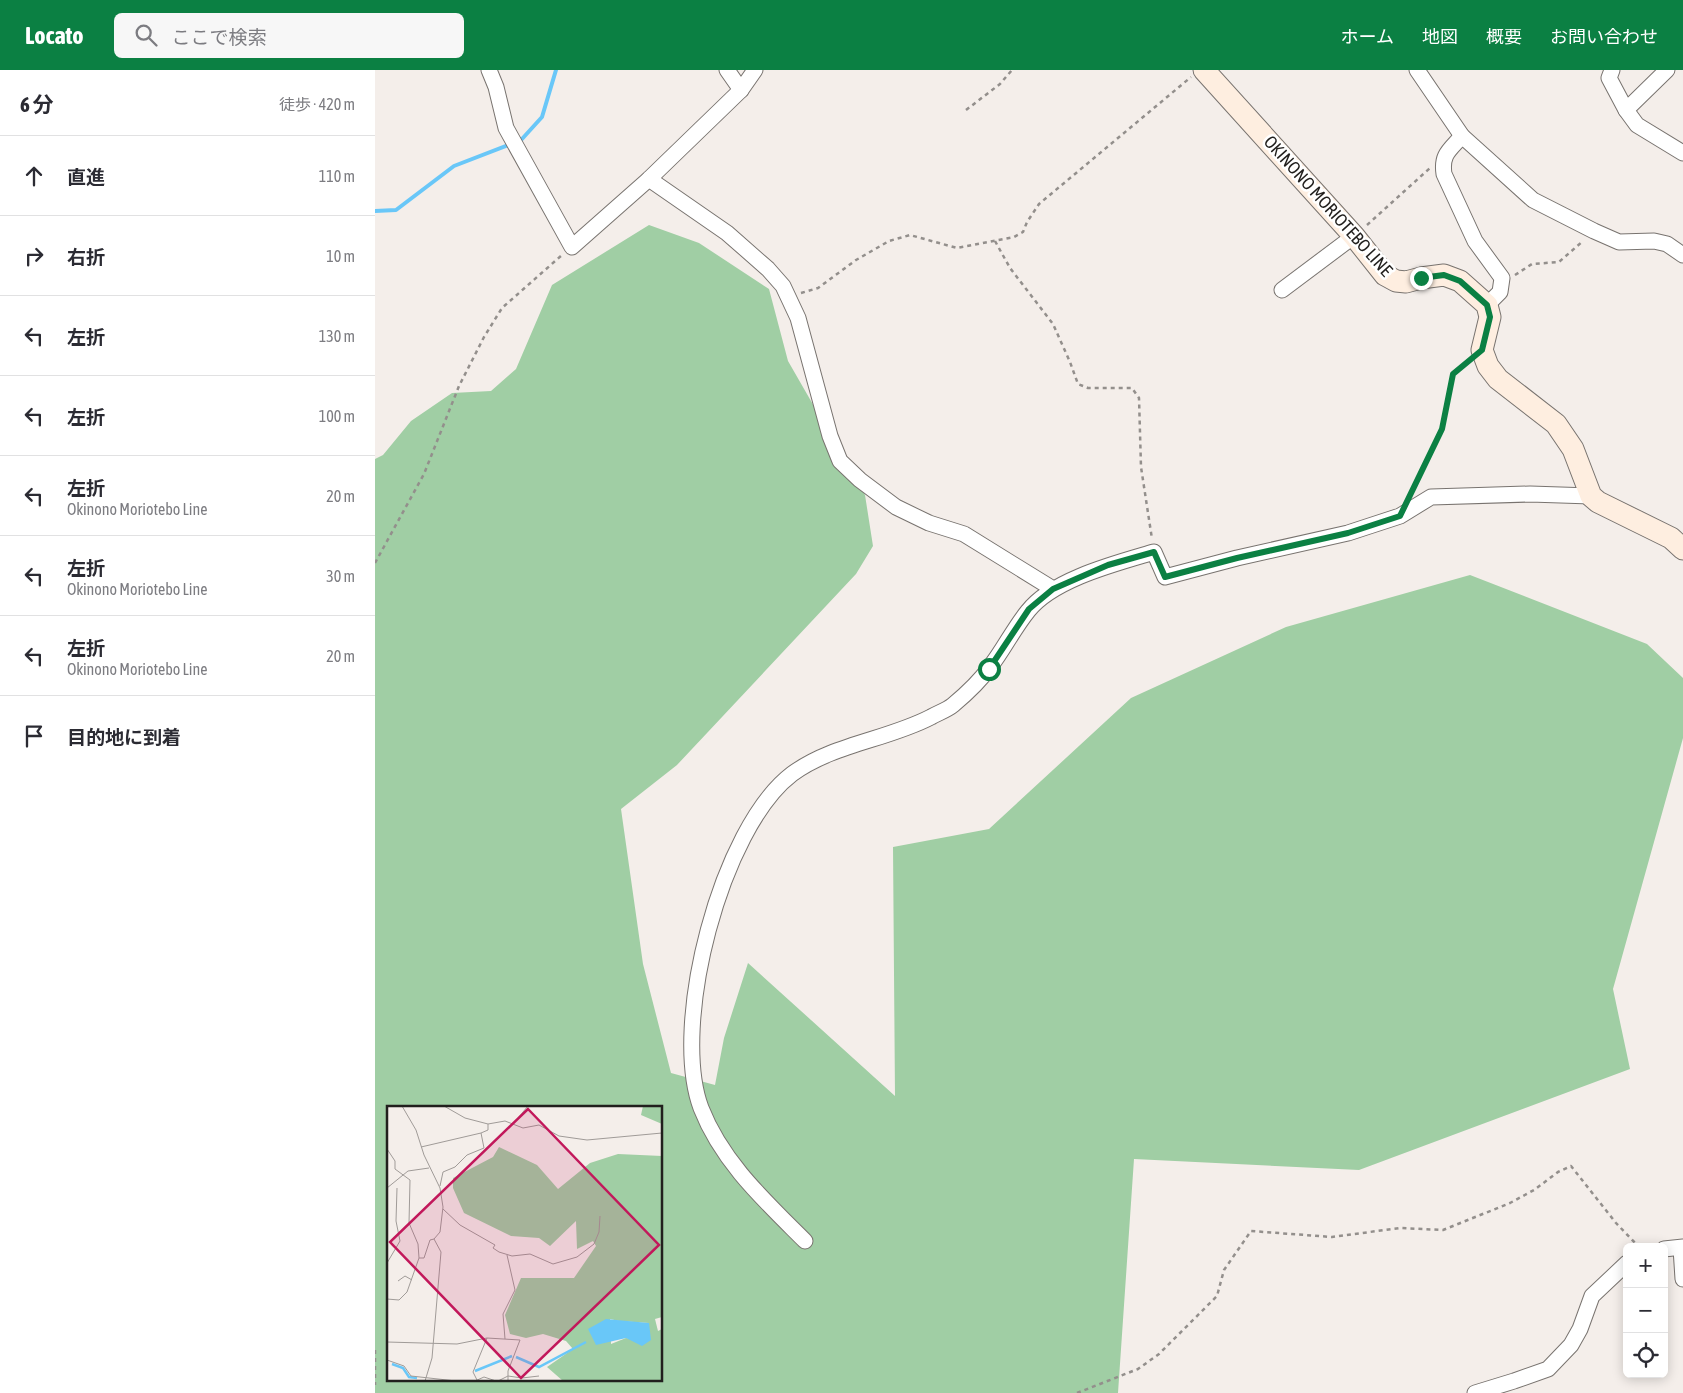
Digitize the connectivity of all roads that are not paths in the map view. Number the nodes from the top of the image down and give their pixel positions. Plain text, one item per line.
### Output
1 (489, 70) edge
2 (727, 70) edge
3 (755, 70) edge
4 (1417, 70) edge
5 (1612, 70) edge
6 (1667, 70) edge
7 (1199, 73) edge
8 (741, 90) junction
9 (1626, 110) junction
10 (1462, 136) junction
11 (1683, 153) edge
12 (649, 179) junction
13 (1354, 236) junction
14 (1683, 255) edge
15 (1282, 290) dead end
16 (1487, 305) junction
17 (1591, 496) junction
18 (1683, 549) edge
19 (1053, 589) junction
20 (805, 1241) dead end
21 (1682, 1248) edge
22 (1668, 1249) edge
23 (1623, 1266) edge
24 (1683, 1279) edge
25 (1475, 1393) edge

1 - 12 street
2 - 8 street
3 - 8 street
4 - 10 street
5 - 9 street
6 - 9 street
7 - 13 main road, OKINONO MORIOTEBO LINE
8 - 12 street
9 - 11 street
10 - 14 street
10 - 16 street
12 - 19 street
13 - 15 street
13 - 16 main road, OKINONO MORIOTEBO LINE
16 - 17 main road
17 - 18 main road
17 - 19 street
19 - 20 street
21 - 22 street
21 - 24 street
23 - 25 street

